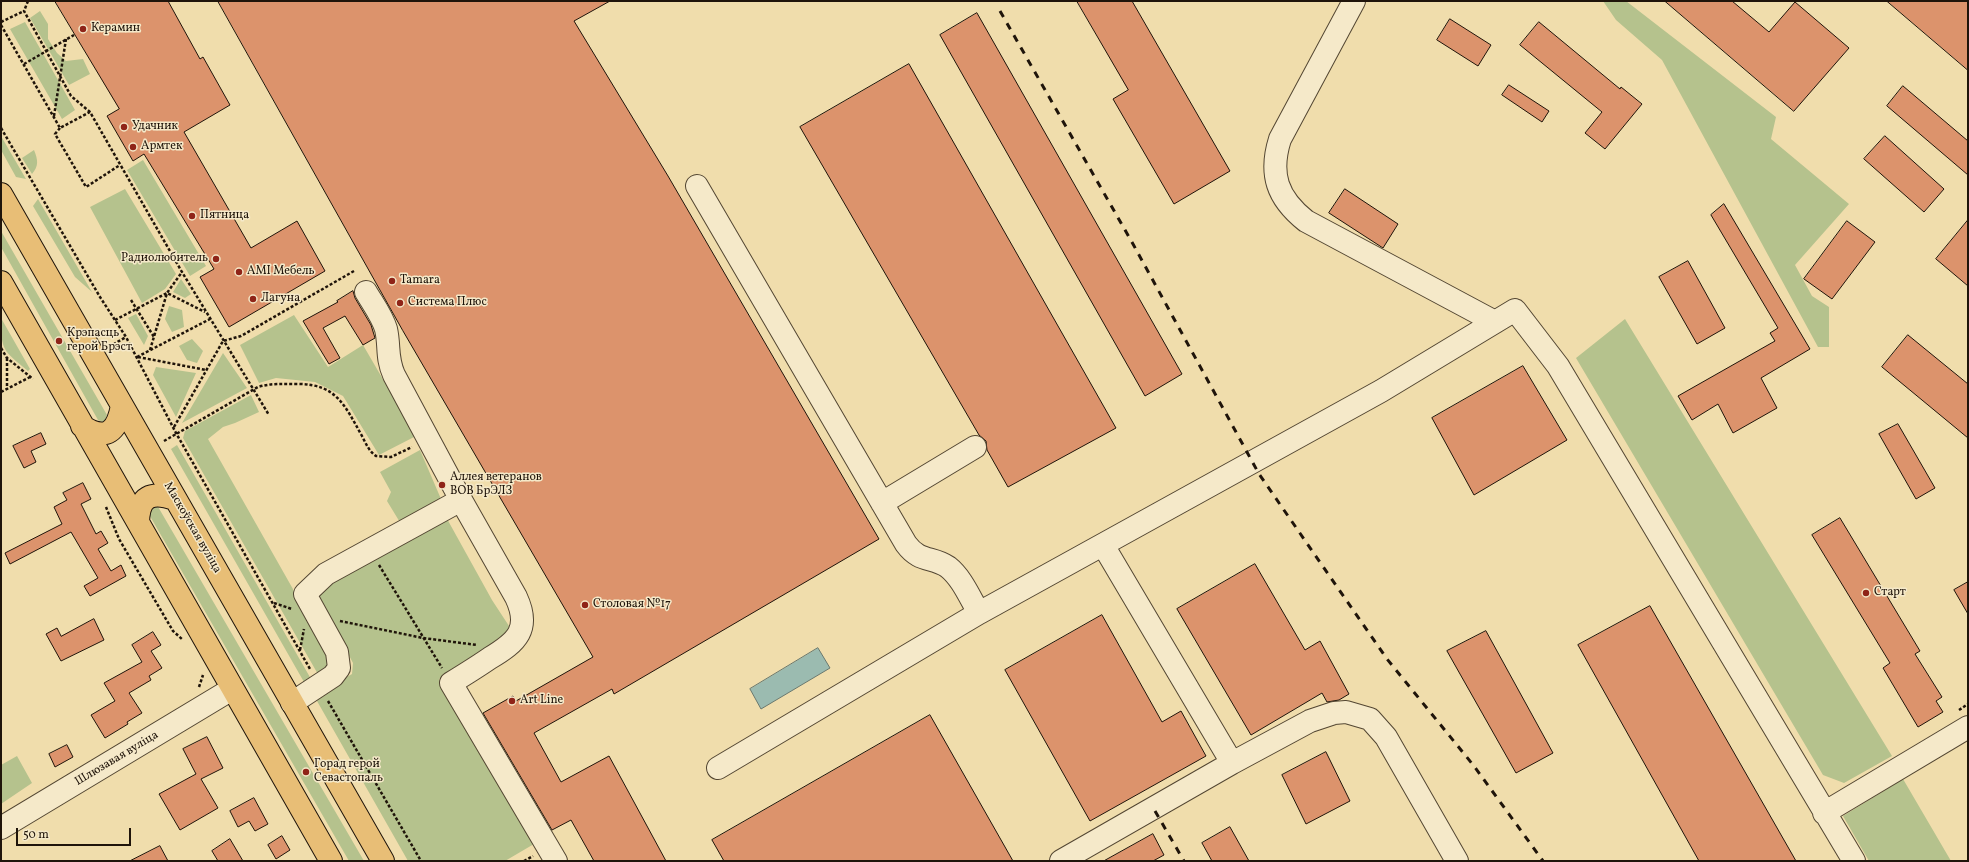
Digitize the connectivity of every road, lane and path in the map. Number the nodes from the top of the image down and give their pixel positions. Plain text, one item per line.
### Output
1 (28, 1) edge
2 (1354, 1) edge
3 (24, 10) junction
4 (1, 24) edge
5 (74, 35) dead end
6 (66, 40) junction
7 (46, 51) junction
8 (24, 64) junction
9 (59, 75) junction
10 (90, 112) junction
11 (54, 117) junction
12 (1, 128) edge
13 (60, 128) junction
14 (120, 165) junction
15 (697, 186) dead end
16 (1, 194) edge
17 (354, 271) dead end
18 (182, 272) junction
19 (1, 282) edge
20 (366, 292) dead end
21 (167, 293) junction
22 (131, 300) dead end
23 (137, 309) junction
24 (205, 312) junction
25 (210, 319) junction
26 (115, 320) junction
27 (1495, 322) junction
28 (154, 337) junction
29 (223, 341) junction
30 (1, 348) edge
31 (150, 350) junction
32 (137, 357) junction
33 (7, 358) junction
34 (206, 370) junction
35 (7, 389) junction
36 (254, 389) junction
37 (1, 392) edge
38 (122, 406) junction
39 (269, 415) dead end
40 (82, 426) junction
41 (174, 427) junction
42 (176, 433) junction
43 (975, 447) dead end
44 (403, 451) dead end
45 (175, 499) junction
46 (460, 500) junction
47 (104, 503) dead end
48 (882, 503) junction
49 (138, 522) junction
50 (1103, 545) junction
51 (370, 549) junction
52 (979, 613) junction
53 (317, 616) junction
54 (423, 638) junction
55 (186, 644) dead end
56 (506, 648) junction
57 (204, 673) dead end
58 (451, 683) junction
59 (319, 685) junction
60 (225, 694) junction
61 (292, 703) junction
62 (1968, 727) edge
63 (1232, 763) junction
64 (718, 768) dead end
65 (1824, 813) junction
66 (1, 828) edge
67 (331, 861) edge
68 (383, 861) edge
69 (421, 861) edge
70 (556, 861) edge
71 (1061, 861) edge
72 (1457, 861) edge
73 (1854, 861) edge

1 - 3 path
2 - 27 street
3 - 4 path
3 - 7 path
4 - 8 path
5 - 6 path
6 - 7 path
6 - 9 path
7 - 8 path
7 - 9 path
8 - 11 path
9 - 10 path
9 - 11 path
10 - 13 path
10 - 14 path
11 - 13 path
12 - 26 path
13 - 14 path
14 - 18 path
15 - 48 street
16 - 38 main road, Маскоўская вуліца
17 - 29 path
18 - 21 path
18 - 24 path
19 - 40 main road
20 - 46 street
21 - 23 path
21 - 24 path
21 - 28 path
22 - 23 path
23 - 26 path
23 - 28 path
24 - 25 path
25 - 29 path
25 - 31 path
26 - 32 path
27 - 50 street
27 - 65 street
28 - 31 path
29 - 34 path
29 - 36 path
30 - 33 path
31 - 32 path
32 - 34 path
32 - 41 path
33 - 35 path
33 - 35 path
34 - 41 path
35 - 37 path
36 - 39 path
36 - 42 path
36 - 44 path
38 - 40 main road
38 - 45 main road, Маскоўская вуліца
40 - 49 main road
41 - 42 path
42 - 59 path
43 - 48 street
45 - 49 main road
45 - 61 main road, Маскоўская вуліца
46 - 51 street
46 - 56 street
47 - 55 path
48 - 52 street
49 - 60 main road
50 - 52 street
50 - 63 street
51 - 53 street
51 - 54 path
52 - 64 street
53 - 54 path
53 - 59 street
54 - 56 path
54 - 58 path
56 - 58 street
57 - 60 path
58 - 70 street
59 - 61 street
59 - 69 path
60 - 66 street, Шлюзавая вуліца
60 - 67 main road
61 - 68 main road, Маскоўская вуліца
62 - 65 street
63 - 71 street
63 - 72 street
65 - 73 street

